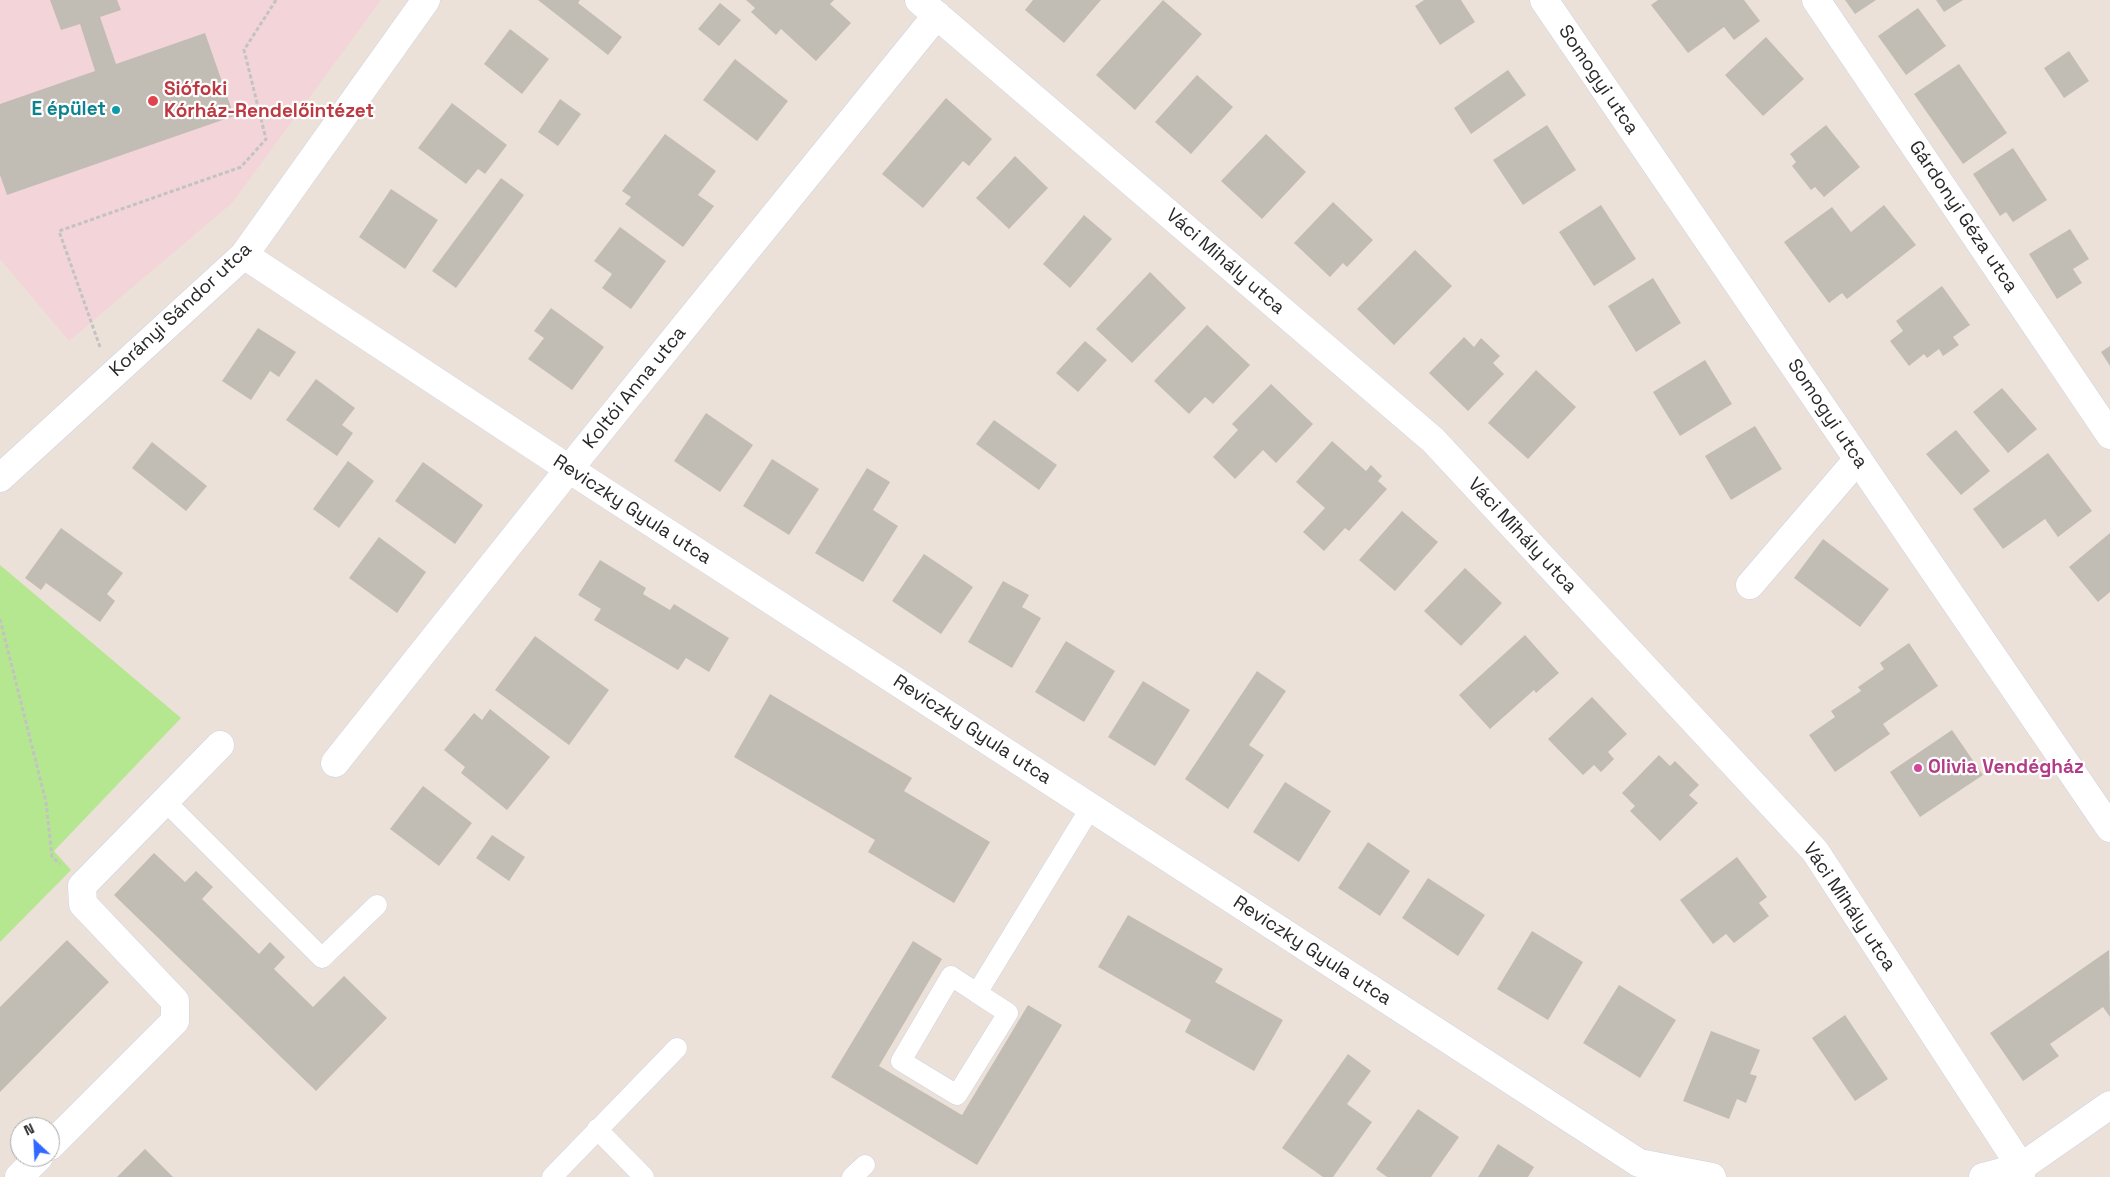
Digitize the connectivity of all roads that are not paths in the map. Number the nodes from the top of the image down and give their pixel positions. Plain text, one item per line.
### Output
1 (426, 0) edge
2 (1544, 0) edge
3 (1816, 0) edge
4 (928, 8) edge
5 (244, 255) junction
6 (2110, 435) edge
7 (1858, 459) junction
8 (570, 469) junction
9 (0, 478) edge
10 (1750, 585) dead end
11 (220, 745) dead end
12 (335, 763) dead end
13 (165, 801) junction
14 (1090, 807) junction
15 (2110, 828) edge
16 (377, 904) dead end
17 (977, 993) junction
18 (677, 1048) dead end
19 (2110, 1105) edge
20 (596, 1129) junction
21 (60, 1136) edge
22 (29, 1167) edge
23 (1634, 1170) edge
24 (2021, 1172) edge
25 (19, 1177) edge
26 (552, 1177) edge
27 (644, 1177) edge
28 (1712, 1177) edge
29 (1983, 1177) edge

1 - 5 street, Korányi Sándor utca
2 - 7 street, Somogyi utca
3 - 6 street, Gárdonyi Géza utca
4 - 8 street, Koltói Anna utca
4 - 24 street, Váci Mihály utca
5 - 8 street, Reviczky Gyula utca
5 - 9 street, Korányi Sándor utca
7 - 10 street
7 - 15 street, Somogyi utca
8 - 12 street, Koltói Anna utca
8 - 14 street, Reviczky Gyula utca
11 - 13 street
13 - 16 lane
13 - 21 street
14 - 17 lane
14 - 23 street, Reviczky Gyula utca
17 - 17 lane
18 - 20 lane
19 - 24 street
20 - 26 lane
20 - 27 lane
22 - 25 street
23 - 28 street, Reviczky Gyula utca
24 - 29 street

